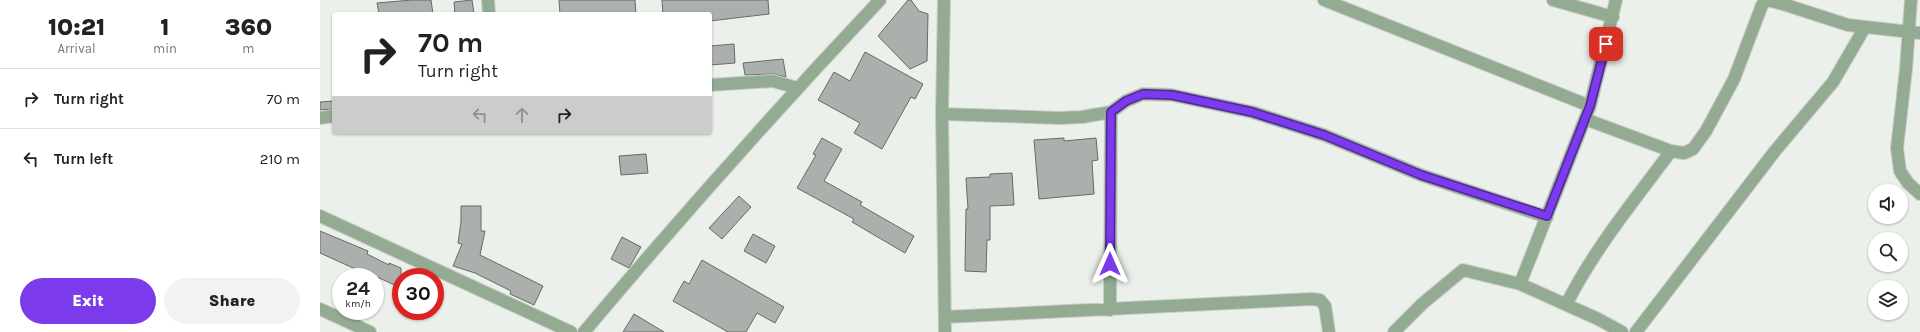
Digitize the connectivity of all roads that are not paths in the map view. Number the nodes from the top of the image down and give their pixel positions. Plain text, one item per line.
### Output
1 (488, 0) edge
2 (880, 0) edge
3 (944, 0) edge
4 (1324, 0) edge
5 (1553, 0) edge
6 (1616, 0) edge
7 (1911, 0) edge
8 (489, 12) edge
9 (1613, 17) junction
10 (1865, 28) junction
11 (1908, 31) junction
12 (1920, 33) edge
13 (712, 85) edge
14 (797, 88) junction
15 (1590, 106) junction
16 (1111, 112) junction
17 (942, 114) junction
18 (332, 116) edge
19 (320, 118) edge
20 (1585, 119) junction
21 (1671, 151) junction
22 (1920, 194) edge
23 (320, 216) edge
24 (1547, 216) junction
25 (1520, 284) junction
26 (1566, 305) junction
27 (320, 309) edge
28 (1110, 310) junction
29 (945, 317) junction
30 (591, 330) edge
31 (370, 332) edge
32 (571, 332) edge
33 (945, 332) edge
34 (1329, 332) edge
35 (1394, 332) edge
36 (1622, 332) edge
37 (1636, 332) edge

1 - 8 street
2 - 14 street
3 - 17 street
4 - 15 street
5 - 9 street
6 - 9 street
7 - 11 street
9 - 15 street
10 - 11 street
10 - 21 street
10 - 37 street
11 - 12 street
11 - 22 street
13 - 14 street
14 - 30 street
15 - 20 street
16 - 17 street
16 - 24 street
16 - 28 street
17 - 29 street
18 - 19 street
20 - 21 street
20 - 24 street
21 - 26 street
23 - 32 street
24 - 25 street
25 - 26 street
25 - 35 street
26 - 36 street
27 - 31 street
28 - 29 street
28 - 34 street
29 - 33 street

